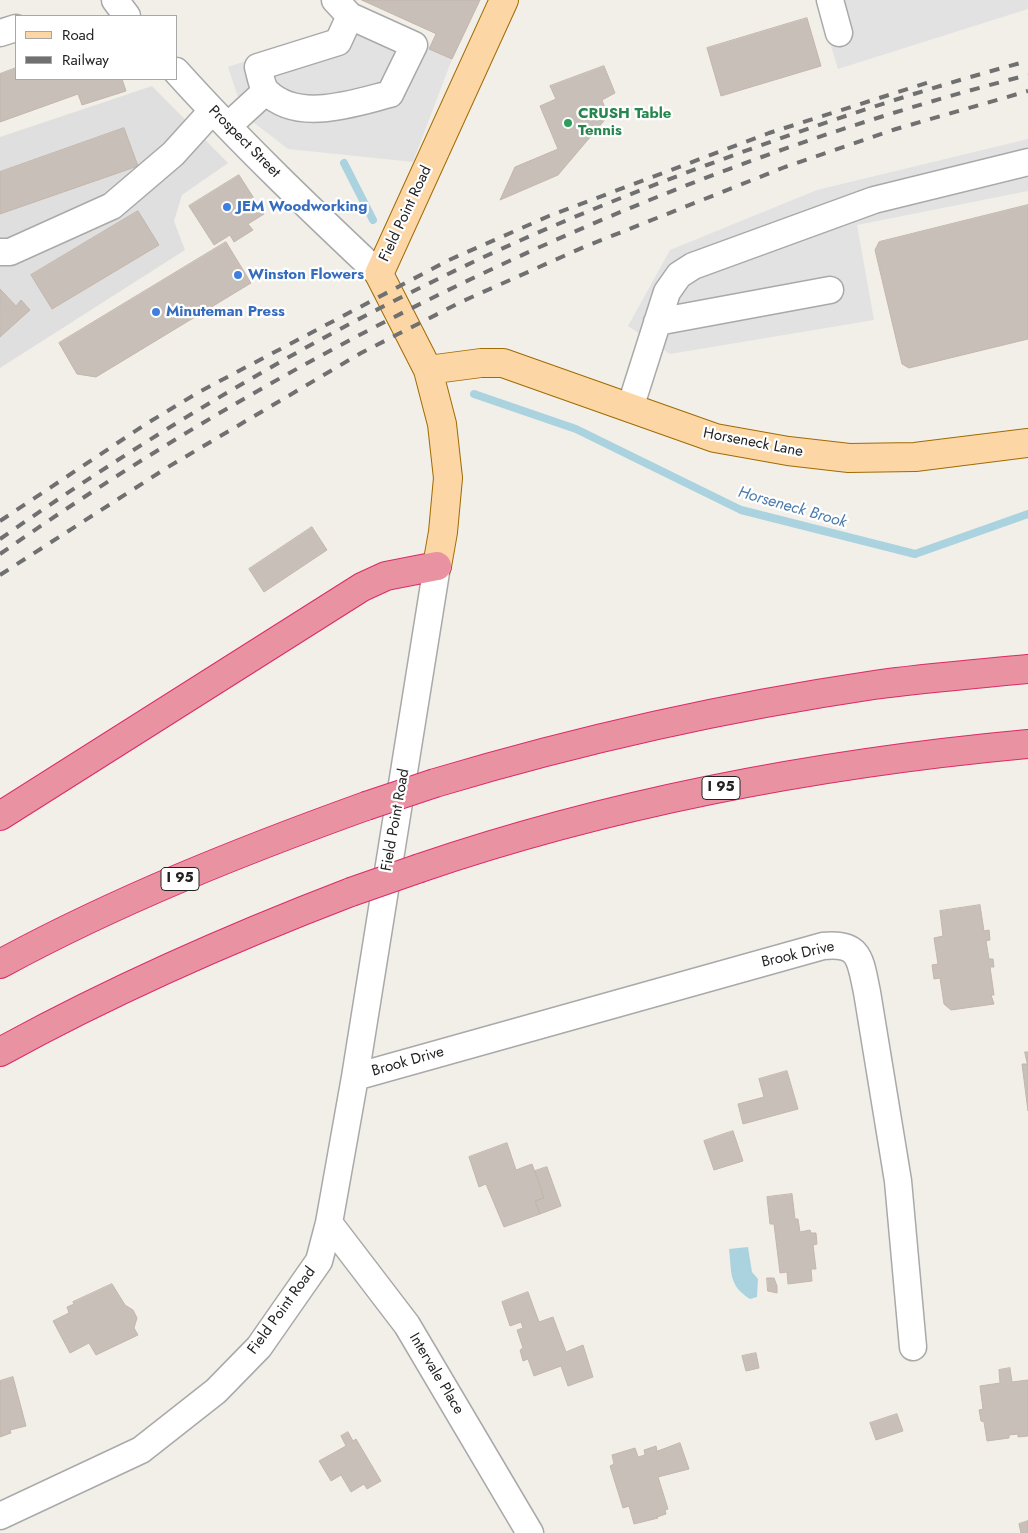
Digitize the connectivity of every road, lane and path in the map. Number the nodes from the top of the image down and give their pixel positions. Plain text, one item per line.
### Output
1 (115, 0) edge
2 (504, 0) edge
3 (830, 0) edge
4 (343, 8) edge
5 (126, 15) edge
6 (15, 28) edge
7 (0, 33) edge
8 (839, 33) dead end
9 (178, 73) edge
10 (266, 91) junction
11 (220, 119) junction
12 (1028, 162) edge
13 (0, 252) edge
14 (379, 274) junction
15 (830, 290) dead end
16 (658, 322) junction
17 (428, 370) junction
18 (630, 408) junction
19 (1028, 443) edge
20 (437, 566) junction
21 (1028, 669) edge
22 (1028, 744) edge
23 (0, 816) edge
24 (0, 964) edge
25 (0, 1052) edge
26 (355, 1077) junction
27 (329, 1223) junction
28 (913, 1347) dead end
29 (0, 1516) edge
30 (530, 1533) edge

1 - 5 street
2 - 14 main road, Field Point Road
3 - 8 street
4 - 10 street
4 - 10 street
6 - 7 street
9 - 11 street, Prospect Street
10 - 11 street
11 - 13 street
11 - 14 street, Prospect Street
12 - 16 street
14 - 17 main road, Field Point Road
15 - 16 street
16 - 18 street
17 - 18 main road, Horseneck Lane
17 - 20 main road, Field Point Road
18 - 19 main road, Horseneck Lane
20 - 23 highway
20 - 26 street, Field Point Road
21 - 24 highway, I 95, bridge
22 - 25 highway, I 95, bridge
26 - 27 street, Field Point Road
26 - 28 street, Brook Drive
27 - 29 street, Field Point Road
27 - 30 street, Intervale Place

